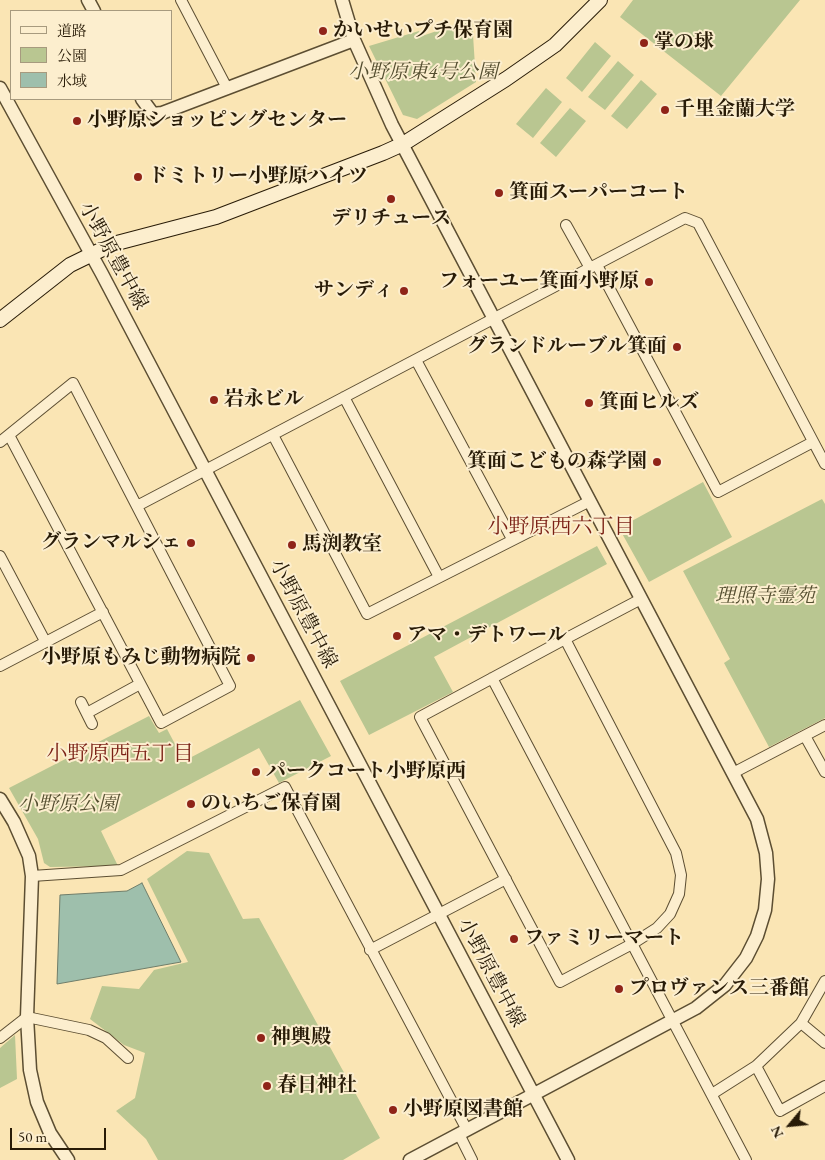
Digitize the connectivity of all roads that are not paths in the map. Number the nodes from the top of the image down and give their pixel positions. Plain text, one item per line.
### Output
1 (181, 0) edge
2 (342, 0) edge
3 (600, 0) edge
4 (354, 40) junction
5 (0, 88) edge
6 (227, 88) junction
7 (143, 100) edge
8 (403, 144) junction
9 (566, 224) dead end
10 (92, 255) junction
11 (593, 266) junction
12 (494, 319) junction
13 (0, 320) edge
14 (416, 360) junction
15 (344, 397) junction
16 (272, 435) junction
17 (9, 436) junction
18 (0, 442) edge
19 (813, 442) junction
20 (825, 464) edge
21 (205, 470) junction
22 (590, 501) junction
23 (137, 506) junction
24 (512, 539) junction
25 (0, 556) edge
26 (439, 577) junction
27 (641, 599) junction
28 (103, 612) junction
29 (565, 639) junction
30 (45, 641) junction
31 (0, 666) edge
32 (492, 678) junction
33 (140, 684) junction
34 (81, 702) dead end
35 (87, 712) junction
36 (92, 724) dead end
37 (825, 725) edge
38 (805, 736) junction
39 (825, 772) edge
40 (733, 773) junction
41 (0, 800) edge
42 (32, 876) junction
43 (506, 879) junction
44 (438, 914) junction
45 (632, 944) junction
46 (370, 950) junction
47 (825, 981) edge
48 (27, 1018) junction
49 (673, 1022) junction
50 (801, 1023) junction
51 (0, 1038) edge
52 (825, 1043) edge
53 (128, 1058) dead end
54 (756, 1066) junction
55 (825, 1086) edge
56 (534, 1094) junction
57 (712, 1094) junction
58 (463, 1132) junction
59 (68, 1160) edge
60 (410, 1160) edge
61 (472, 1160) edge
62 (568, 1160) edge
63 (746, 1160) edge

1 - 6 street
2 - 4 street
3 - 8 main road
4 - 6 street
4 - 8 street
5 - 10 street, 小野原豊中線
6 - 7 street
8 - 10 main road
8 - 12 street
9 - 11 street
10 - 13 main road
10 - 21 street, 小野原豊中線
11 - 12 street
11 - 19 street
11 - 19 street
12 - 14 street
12 - 22 street
14 - 15 street
14 - 24 street
15 - 16 street
15 - 26 street
16 - 21 street
16 - 26 street
17 - 18 street
17 - 23 street
17 - 28 street
19 - 20 street
21 - 23 street
21 - 44 street, 小野原豊中線
22 - 24 street
22 - 27 street
23 - 33 street
24 - 26 street
25 - 30 street
27 - 29 street
27 - 40 street
28 - 30 street
28 - 33 street
29 - 32 street
29 - 45 street
30 - 31 street
32 - 43 street
32 - 45 street
33 - 35 street
34 - 35 street
35 - 36 street
37 - 38 street
38 - 39 street
38 - 40 street
40 - 49 street
41 - 42 street
42 - 46 street
42 - 48 street
43 - 44 street
43 - 45 street
44 - 46 street
44 - 56 street, 小野原豊中線
45 - 49 street
46 - 58 street
47 - 50 street
48 - 51 street
48 - 53 street
48 - 59 street
49 - 56 street
49 - 57 street
50 - 52 street
50 - 54 street
54 - 55 street
54 - 57 street
56 - 58 street
56 - 62 street, 小野原豊中線
57 - 63 street
58 - 60 street
58 - 61 street

